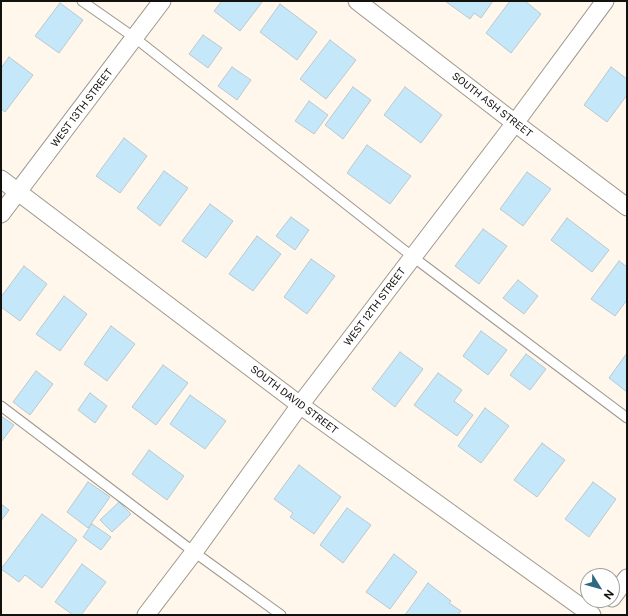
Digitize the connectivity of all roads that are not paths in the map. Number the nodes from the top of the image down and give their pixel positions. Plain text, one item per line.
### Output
1 (82, 1) edge
2 (162, 1) edge
3 (357, 1) edge
4 (605, 1) edge
5 (135, 38) junction
6 (515, 123) junction
7 (1, 179) edge
8 (18, 192) junction
9 (627, 207) edge
10 (1, 214) edge
11 (413, 257) junction
12 (300, 405) junction
13 (1, 406) edge
14 (627, 418) edge
15 (194, 552) junction
16 (627, 578) edge
17 (620, 587) edge
18 (146, 615) edge
19 (281, 615) edge
20 (592, 615) edge

1 - 5 lane
2 - 5 street, WEST 13TH STREET
3 - 6 street, SOUTH ASH STREET
4 - 6 street, WEST 12TH STREET
5 - 8 street, WEST 13TH STREET
5 - 11 lane
6 - 9 street, SOUTH ASH STREET
6 - 11 street, WEST 12TH STREET
7 - 8 street, SOUTH DAVID STREET
8 - 10 street, WEST 13TH STREET
8 - 12 street, SOUTH DAVID STREET
11 - 12 street, WEST 12TH STREET
11 - 14 lane
12 - 15 street, WEST 12TH STREET
12 - 20 street, SOUTH DAVID STREET
13 - 15 lane
15 - 18 street, WEST 12TH STREET
15 - 19 lane
16 - 17 street

